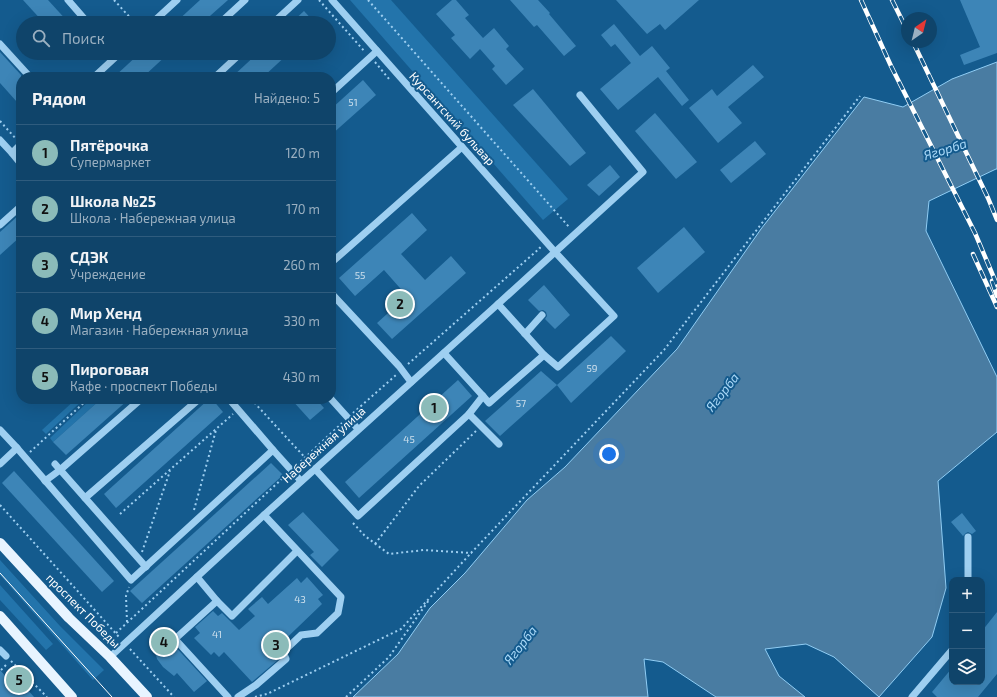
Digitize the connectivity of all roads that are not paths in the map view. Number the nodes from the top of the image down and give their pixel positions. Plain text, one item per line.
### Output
1 (68, 0) edge
2 (177, 0) edge
3 (245, 0) edge
4 (298, 0) edge
5 (332, 0) edge
6 (82, 16) edge
7 (164, 16) edge
8 (228, 16) edge
9 (281, 16) edge
10 (0, 44) edge
11 (377, 51) junction
12 (111, 60) edge
13 (233, 60) edge
14 (25, 72) edge
15 (99, 72) edge
16 (220, 72) edge
17 (336, 88) edge
18 (580, 95) dead end
19 (0, 140) edge
20 (462, 147) junction
21 (16, 150) edge
22 (12, 154) junction
23 (16, 158) edge
24 (16, 211) edge
25 (0, 225) edge
26 (555, 252) junction
27 (336, 259) edge
28 (336, 298) edge
29 (498, 304) junction
30 (542, 315) dead end
31 (525, 334) junction
32 (444, 353) junction
33 (544, 355) junction
34 (412, 382) junction
35 (483, 396) junction
36 (135, 404) edge
37 (193, 404) edge
38 (233, 404) edge
39 (336, 404) edge
40 (469, 414) junction
41 (358, 429) junction
42 (0, 430) edge
43 (499, 444) dead end
44 (17, 448) junction
45 (273, 450) junction
46 (0, 464) edge
47 (55, 464) dead end
48 (315, 469) junction
49 (60, 470) junction
50 (45, 481) junction
51 (301, 482) junction
52 (85, 498) junction
53 (264, 515) junction
54 (968, 537) dead end
55 (0, 543) edge
56 (297, 551) junction
57 (146, 567) junction
58 (197, 577) junction
59 (968, 577) edge
60 (217, 600) junction
61 (0, 616) edge
62 (0, 650) edge
63 (949, 654) edge
64 (110, 657) junction
65 (8, 659) road end
66 (68, 696) edge
67 (147, 697) edge
68 (228, 697) edge
69 (238, 697) edge
70 (912, 697) edge

1 - 6 street
2 - 7 street
3 - 8 street
4 - 9 street
5 - 11 street, Курсантский бульвар
10 - 14 street
11 - 17 street
11 - 20 street, Курсантский бульвар
12 - 15 street
13 - 16 street
18 - 26 street, Набережная улица
19 - 22 street
20 - 26 street, Курсантский бульвар
20 - 27 street
21 - 22 street
22 - 23 street
24 - 25 street
26 - 29 street, Набережная улица
26 - 33 street, Курсантский бульвар
28 - 34 street
29 - 31 street
29 - 32 street, Набережная улица
30 - 31 street
31 - 33 street
32 - 34 street, Набережная улица
32 - 35 street
33 - 35 street
34 - 41 street, Набережная улица
35 - 40 street
36 - 49 street
37 - 52 street
38 - 45 street
39 - 41 street
40 - 43 street
40 - 48 street
41 - 48 street, Набережная улица
42 - 44 street
44 - 46 street
44 - 50 street
45 - 51 street
45 - 57 street
47 - 49 street
48 - 51 street, Набережная улица
49 - 50 street
49 - 52 street
50 - 57 street
51 - 53 street, Набережная улица
52 - 57 street
53 - 56 street
53 - 58 street, Набережная улица
54 - 59 street
55 - 64 main road, проспект Победы
56 - 60 street
56 - 69 street
58 - 60 street
58 - 64 street, Набережная улица
60 - 68 street
61 - 66 main road
62 - 65 street
63 - 70 street
64 - 67 main road, проспект Победы

